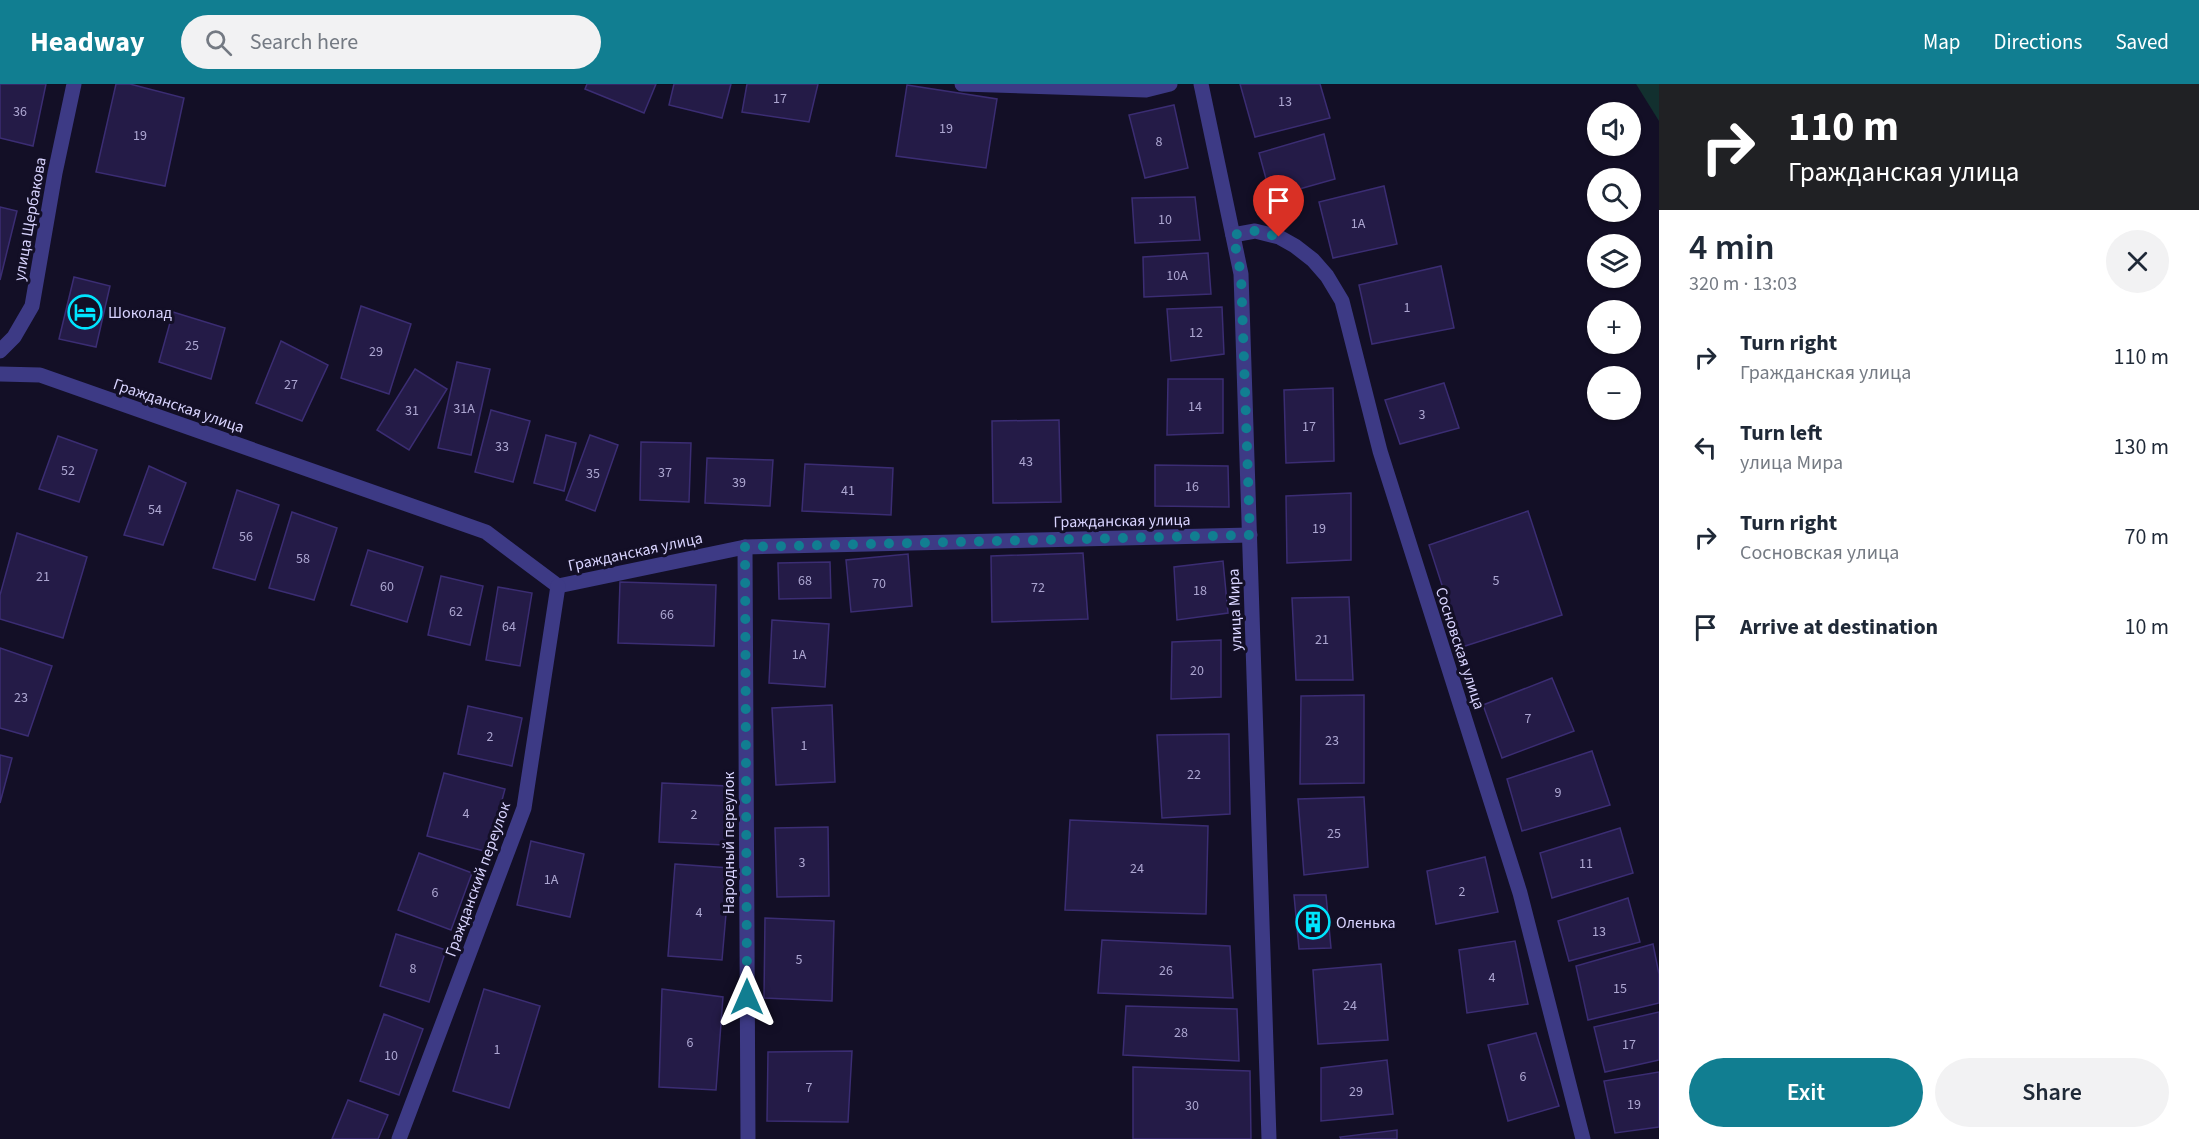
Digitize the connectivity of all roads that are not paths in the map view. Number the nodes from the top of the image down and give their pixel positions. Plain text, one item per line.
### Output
1 (74, 84) edge
2 (962, 84) edge
3 (1170, 84) edge
4 (1201, 84) edge
5 (1233, 235) junction
6 (0, 351) edge
7 (0, 374) edge
8 (1250, 535) junction
9 (745, 547) junction
10 (558, 586) junction
11 (399, 1139) edge
12 (748, 1139) edge
13 (1269, 1139) edge
14 (1583, 1139) edge

1 - 6 street, улица Щербакова
2 - 3 street
4 - 5 street, улица Мира
5 - 8 street, улица Мира
5 - 14 street, Сосновская улица
7 - 10 street, Гражданская улица
8 - 9 street, Гражданская улица
8 - 13 street, улица Мира
9 - 10 street, Гражданская улица
9 - 12 street, Народный переулок
10 - 11 street, Гражданский переулок

